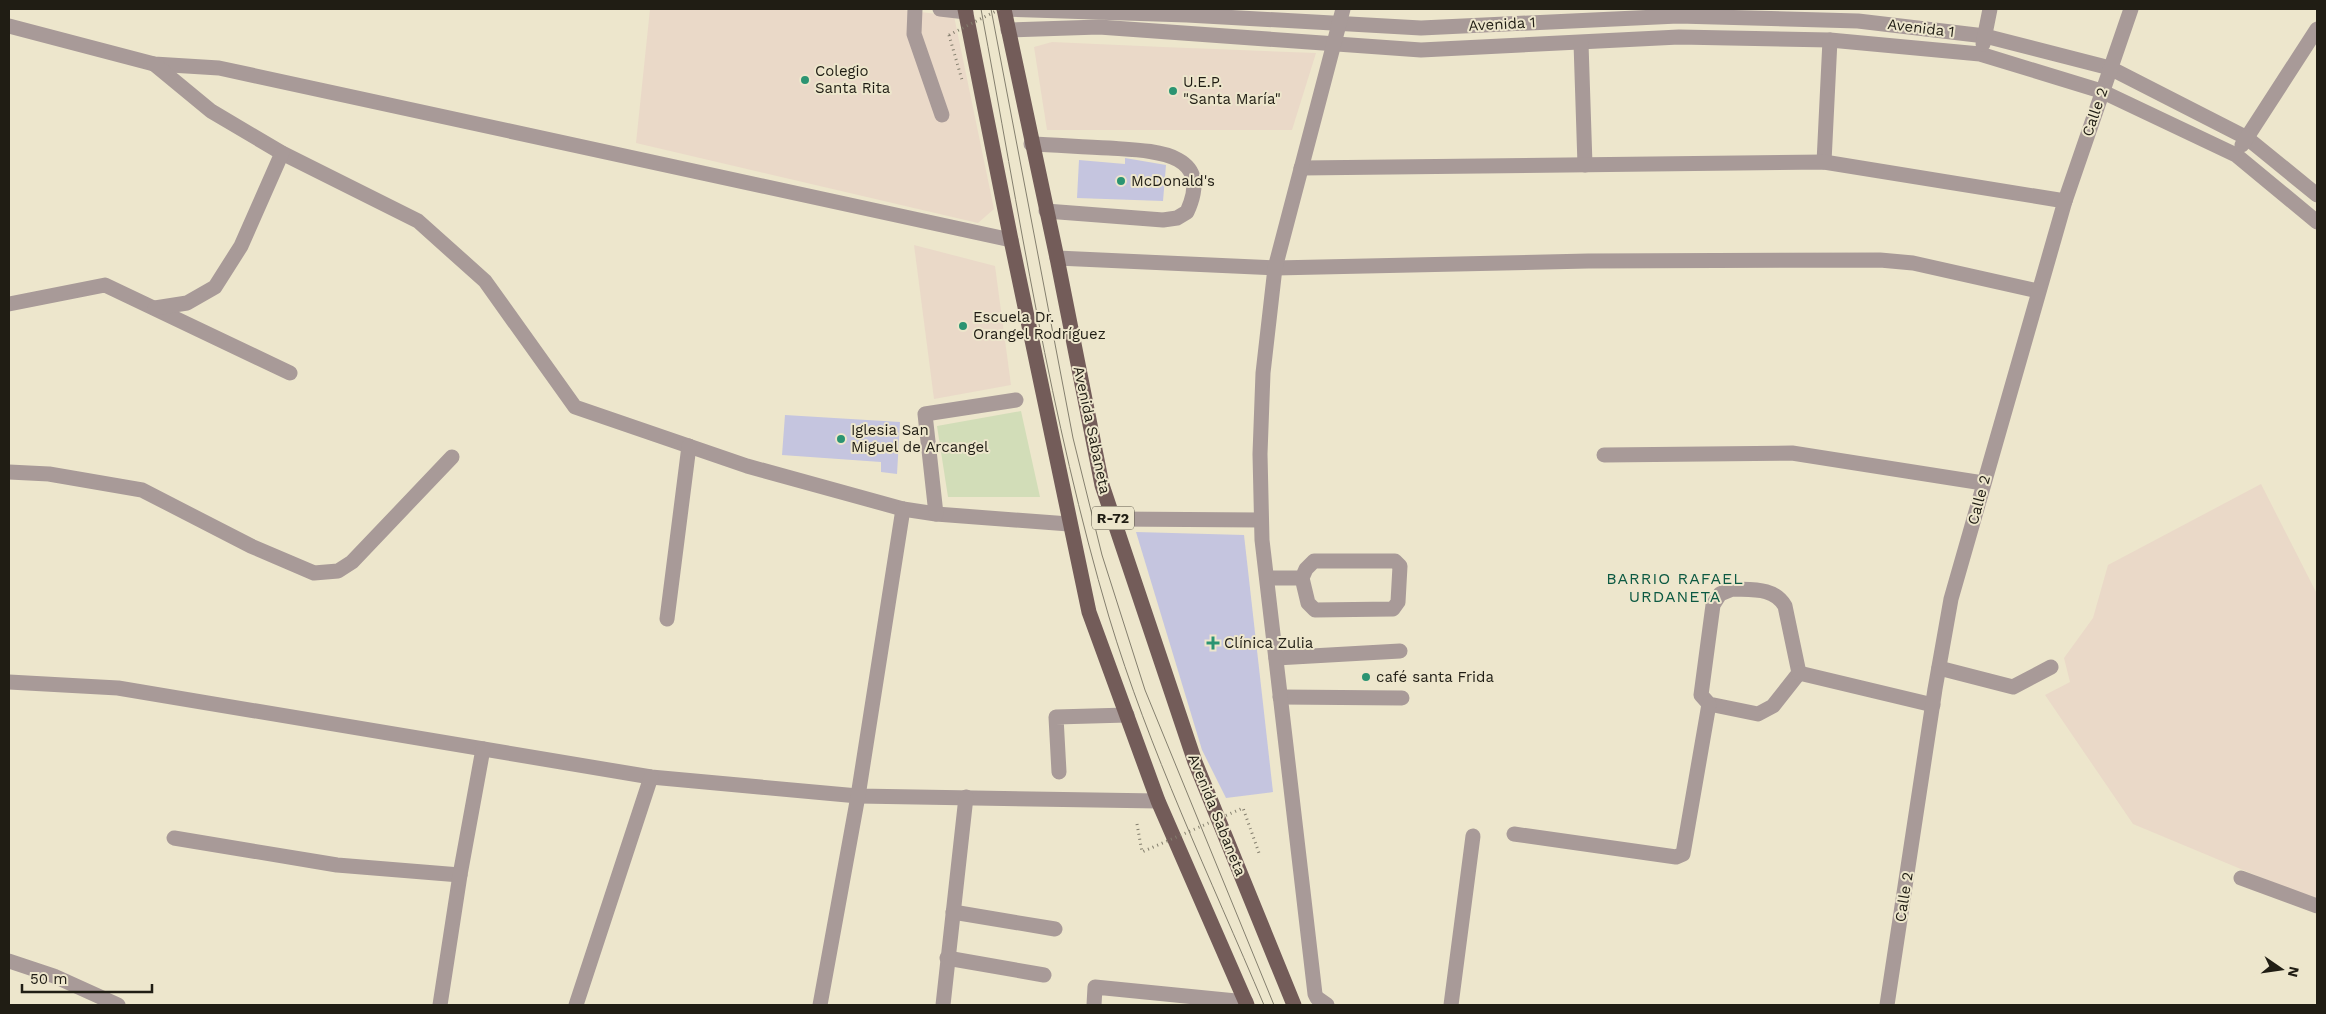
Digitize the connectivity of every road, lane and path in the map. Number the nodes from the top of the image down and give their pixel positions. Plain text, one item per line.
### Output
1 (916, 9) edge
2 (940, 9) edge
3 (1000, 9) edge
4 (1004, 9) edge
5 (1990, 9) edge
6 (2131, 9) edge
7 (966, 11) edge
8 (1678, 12) edge
9 (1858, 15) edge
10 (1341, 16) edge
11 (1512, 24) junction
12 (9, 26) edge
13 (2317, 29) edge
14 (1008, 30) junction
15 (1985, 36) junction
16 (1679, 37) junction
17 (1830, 40) junction
18 (1334, 42) junction
19 (1857, 42) junction
20 (1581, 44) junction
21 (1514, 46) junction
22 (1980, 54) junction
23 (154, 64) junction
24 (2110, 68) junction
25 (960, 78) dead end
26 (2101, 92) junction
27 (942, 115) dead end
28 (2246, 138) junction
29 (1031, 144) junction
30 (282, 153) junction
31 (2236, 155) junction
32 (1824, 162) junction
33 (1585, 165) junction
34 (1301, 168) junction
35 (2317, 195) edge
36 (2065, 201) junction
37 (1046, 211) junction
38 (2317, 222) edge
39 (1011, 240) junction
40 (1058, 258) junction
41 (1275, 268) junction
42 (2038, 291) junction
43 (9, 304) edge
44 (155, 308) junction
45 (290, 373) dead end
46 (1016, 400) dead end
47 (689, 446) junction
48 (1604, 455) dead end
49 (452, 457) dead end
50 (9, 472) edge
51 (1983, 483) junction
52 (904, 509) junction
53 (936, 514) junction
54 (1114, 519) junction
55 (1261, 520) junction
56 (1069, 524) junction
57 (1267, 578) junction
58 (1302, 578) junction
59 (667, 619) dead end
60 (1400, 651) dead end
61 (1276, 658) junction
62 (2051, 667) dead end
63 (1939, 668) junction
64 (1799, 673) junction
65 (9, 682) edge
66 (1280, 696) junction
67 (1402, 698) dead end
68 (1709, 704) junction
69 (1933, 705) junction
70 (1127, 715) junction
71 (482, 749) junction
72 (1059, 772) dead end
73 (651, 778) junction
74 (858, 796) junction
75 (966, 797) junction
76 (1158, 801) junction
77 (1137, 824) dead end
78 (1514, 834) dead end
79 (1473, 836) dead end
80 (174, 838) dead end
81 (1259, 853) dead end
82 (460, 875) junction
83 (2241, 878) dead end
84 (2317, 906) edge
85 (952, 912) junction
86 (1055, 929) dead end
87 (947, 958) junction
88 (9, 961) edge
89 (1044, 975) dead end
90 (1247, 1004) edge
91 (118, 1005) edge
92 (440, 1005) edge
93 (576, 1005) edge
94 (820, 1005) edge
95 (943, 1005) edge
96 (1094, 1005) edge
97 (1294, 1005) edge
98 (1327, 1005) edge
99 (1452, 1005) edge
100 (1887, 1005) edge

1 - 27 street
2 - 7 street
3 - 25 path, bridge
4 - 10 street, Avenida 1
4 - 14 main road, Avenida Sabaneta / R-72
5 - 15 street
6 - 24 street, Calle 2
7 - 39 main road, R-72
8 - 9 street, Avenida 1
8 - 11 street, Avenida 1
8 - 16 street
9 - 15 street, Avenida 1
9 - 19 street
10 - 11 street, Avenida 1
10 - 18 street
11 - 21 street
12 - 23 street
13 - 28 street
14 - 18 street
14 - 29 main road, Avenida Sabaneta / R-72
15 - 22 street
15 - 24 street, Avenida 1
16 - 17 street
16 - 20 street
17 - 19 street
17 - 32 street
18 - 21 street
18 - 34 street
19 - 22 street
20 - 21 street
20 - 33 street
22 - 26 street
23 - 30 street
23 - 39 street
24 - 26 street, Calle 2
24 - 28 street, Avenida 1
26 - 31 street
26 - 36 street, Calle 2
28 - 31 street
28 - 35 street, Avenida 1
29 - 37 main road, Avenida Sabaneta / R-72
29 - 37 street
30 - 44 street
30 - 47 street
31 - 38 street
32 - 33 street
32 - 36 street
33 - 34 street
34 - 41 street
36 - 42 street, Calle 2
37 - 40 main road, Avenida Sabaneta / R-72
39 - 56 main road, R-72
40 - 41 street
40 - 54 main road, Avenida Sabaneta / R-72
41 - 42 street
41 - 55 street
42 - 51 street, Calle 2
43 - 44 street
44 - 45 street
46 - 53 street
47 - 52 street
47 - 59 street
48 - 51 street
49 - 50 street
51 - 63 street, Calle 2
52 - 53 street
52 - 74 street
53 - 56 street
54 - 55 street
54 - 97 main road, Avenida Sabaneta / R-72
55 - 57 street
56 - 70 main road, R-72
57 - 58 street
57 - 61 street
58 - 58 street
60 - 61 street
61 - 66 street
62 - 63 street
63 - 69 street, Calle 2
64 - 68 street
64 - 68 street
64 - 69 street
65 - 71 street
66 - 67 street
66 - 98 street
68 - 78 street
69 - 100 street, Calle 2
70 - 72 street
70 - 76 main road, R-72
71 - 73 street
71 - 82 street
73 - 74 street
73 - 93 street
74 - 75 street
74 - 94 street
75 - 76 street
75 - 85 street
76 - 90 main road, R-72
77 - 81 path, bridge
79 - 99 street
80 - 82 street
82 - 92 street
83 - 84 street
85 - 86 street
85 - 87 street
87 - 89 street
87 - 95 street
88 - 91 street
90 - 96 street

